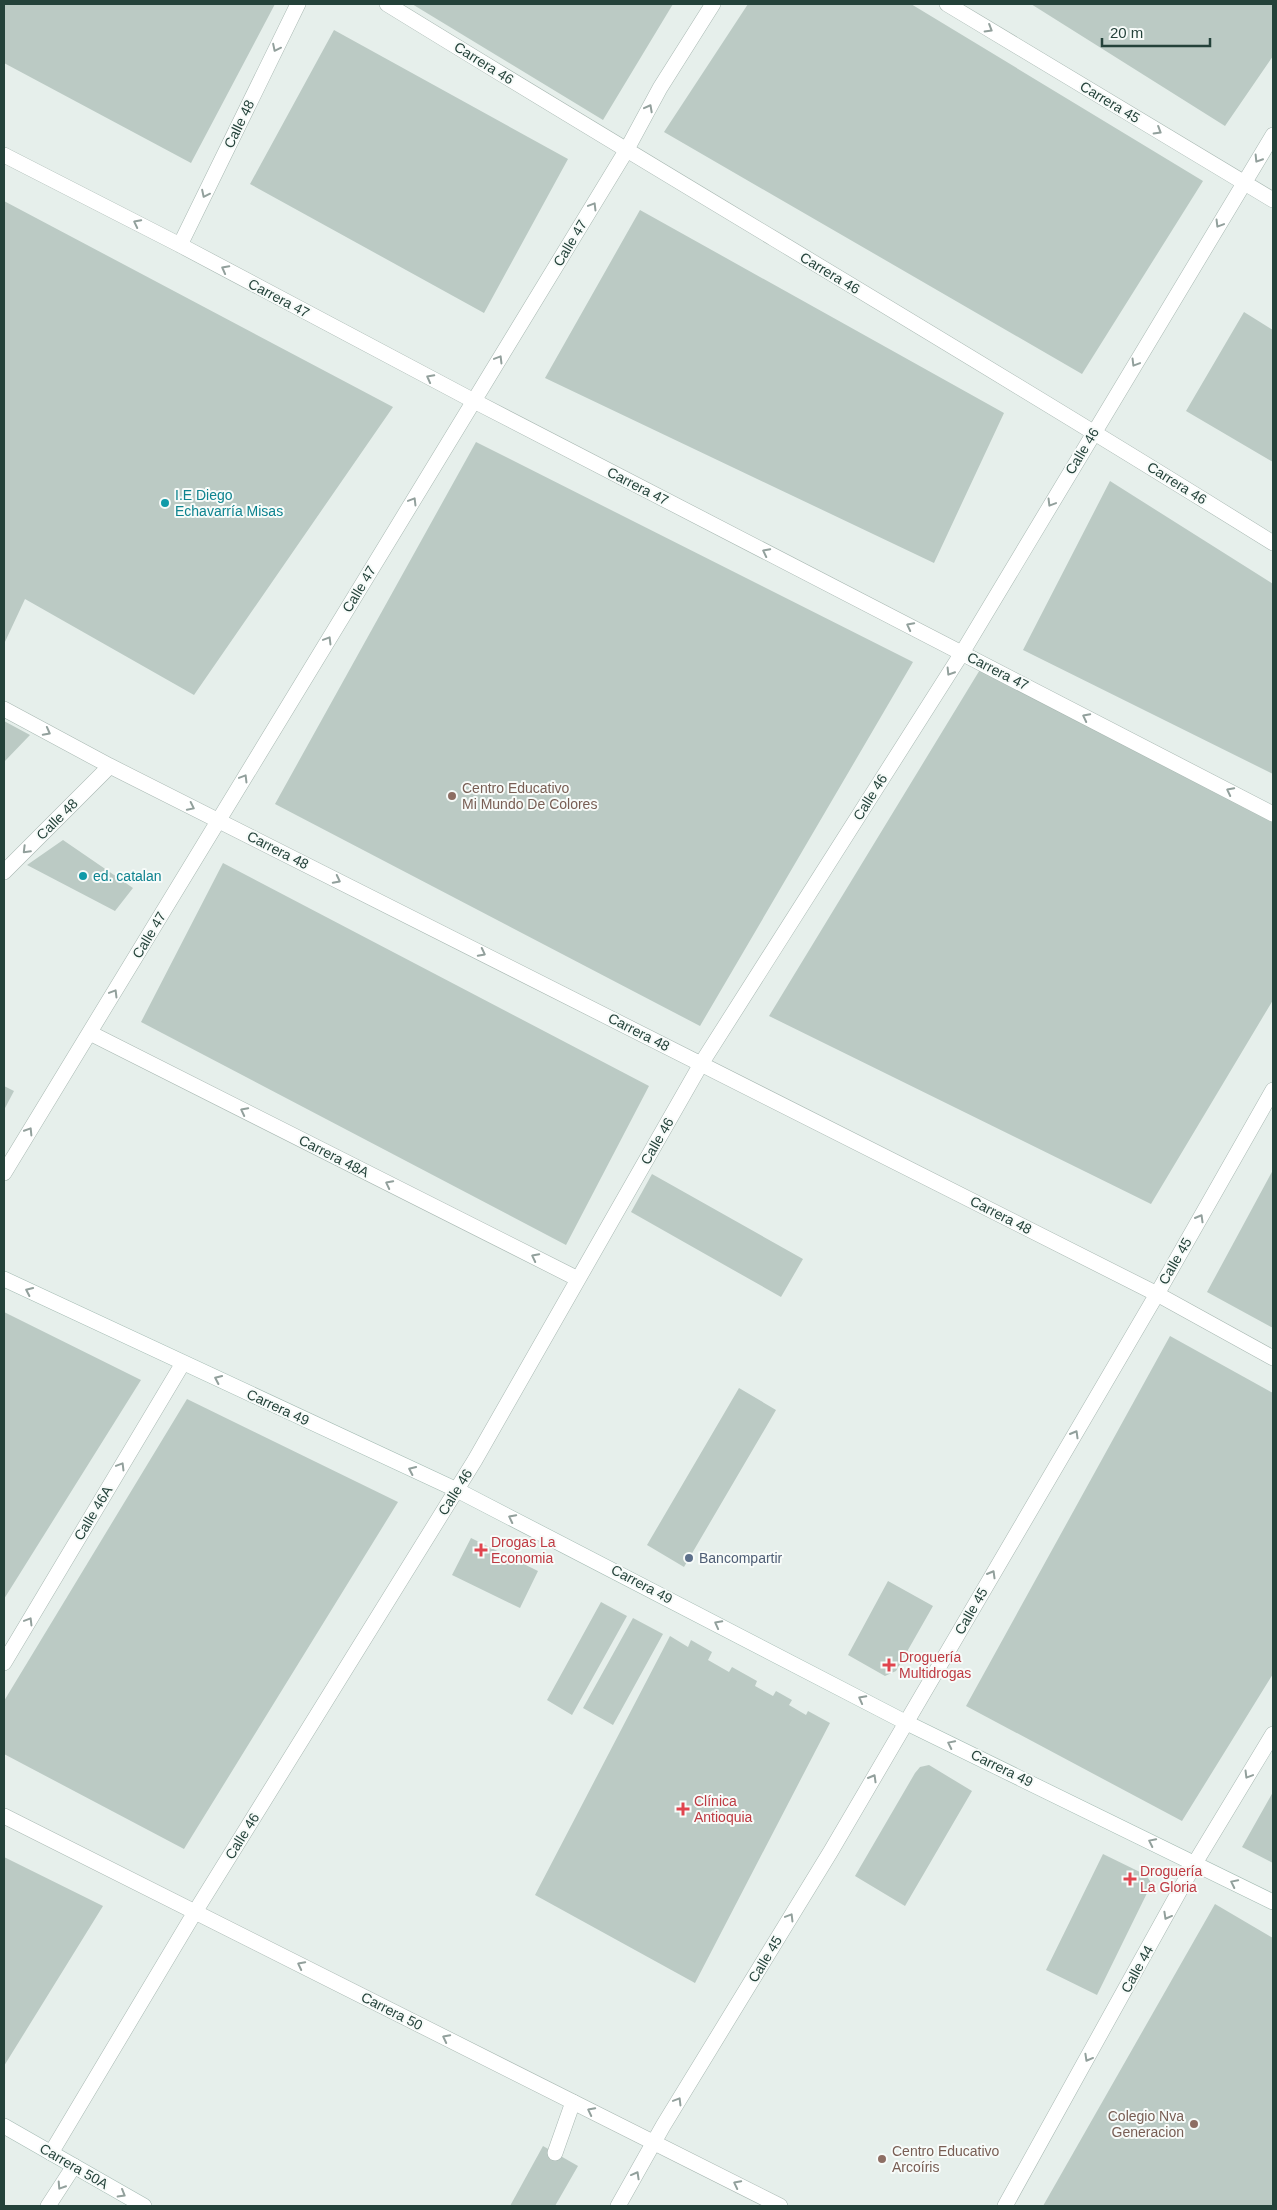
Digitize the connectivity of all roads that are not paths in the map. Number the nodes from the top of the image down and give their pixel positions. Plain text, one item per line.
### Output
1 (298, 4) edge
2 (387, 4) edge
3 (713, 4) edge
4 (947, 4) edge
5 (1273, 135) edge
6 (626, 151) junction
7 (4, 155) edge
8 (1244, 182) junction
9 (1273, 200) edge
10 (180, 245) junction
11 (474, 401) junction
12 (1094, 431) junction
13 (1273, 543) edge
14 (962, 653) junction
15 (4, 710) edge
16 (110, 766) junction
17 (1273, 814) edge
18 (218, 820) junction
19 (4, 872) edge
20 (90, 1033) junction
21 (702, 1064) junction
22 (1273, 1090) edge
23 (4, 1173) edge
24 (578, 1279) junction
25 (4, 1280) edge
26 (1156, 1294) junction
27 (1273, 1358) edge
28 (183, 1363) junction
29 (457, 1490) junction
30 (4, 1663) edge
31 (905, 1722) junction
32 (1273, 1734) edge
33 (4, 1816) edge
34 (1195, 1863) junction
35 (1273, 1902) edge
36 (195, 1912) junction
37 (573, 2102) junction
38 (4, 2126) edge
39 (654, 2143) junction
40 (51, 2153) junction
41 (555, 2154) dead end
42 (74, 2166) junction
43 (48, 2206) edge
44 (144, 2206) edge
45 (618, 2206) edge
46 (780, 2206) edge
47 (1005, 2206) edge

1 -> 10 street, Calle 48
2 - 6 street, Carrera 46
6 -> 3 street, Calle 47
4 -> 8 street, Carrera 45
5 -> 8 street, Calle 46
11 -> 6 street, Calle 47
6 - 12 street, Carrera 46
10 -> 7 street, Carrera 47
8 - 9 street, Carrera 45
8 -> 12 street, Calle 46
11 -> 10 street, Carrera 47
14 -> 11 street, Carrera 47
18 -> 11 street, Calle 47
12 - 13 street, Carrera 46
12 -> 14 street, Calle 46
17 -> 14 street, Carrera 47
14 -> 21 street, Calle 46
15 -> 16 street, Carrera 48
16 -> 18 street, Carrera 48
16 -> 19 street, Calle 48
20 -> 18 street, Calle 47
18 -> 21 street, Carrera 48
23 -> 20 street, Calle 47
24 -> 20 street, Carrera 48A
21 - 24 street, Calle 46
21 - 26 street, Carrera 48
26 -> 22 street, Calle 45
24 - 29 street, Calle 46
28 -> 25 street, Carrera 49
26 - 27 street, Carrera 48
31 -> 26 street, Calle 45
29 -> 28 street, Carrera 49
30 -> 28 street, Calle 46A
31 -> 29 street, Carrera 49
29 - 36 street, Calle 46
34 -> 31 street, Carrera 49
39 -> 31 street, Calle 45
32 -> 34 street, Calle 44
33 - 36 street, Carrera 50
35 -> 34 street, Carrera 49
34 -> 47 street, Calle 44
37 -> 36 street, Carrera 50
36 - 40 street, Calle 46
39 -> 37 street, Carrera 50
37 - 41 street
38 - 40 street, Carrera 50A
45 -> 39 street, Calle 45
46 -> 39 street, Carrera 50
40 - 42 street, Carrera 50A
42 -> 43 street
42 -> 44 street, Carrera 50A

